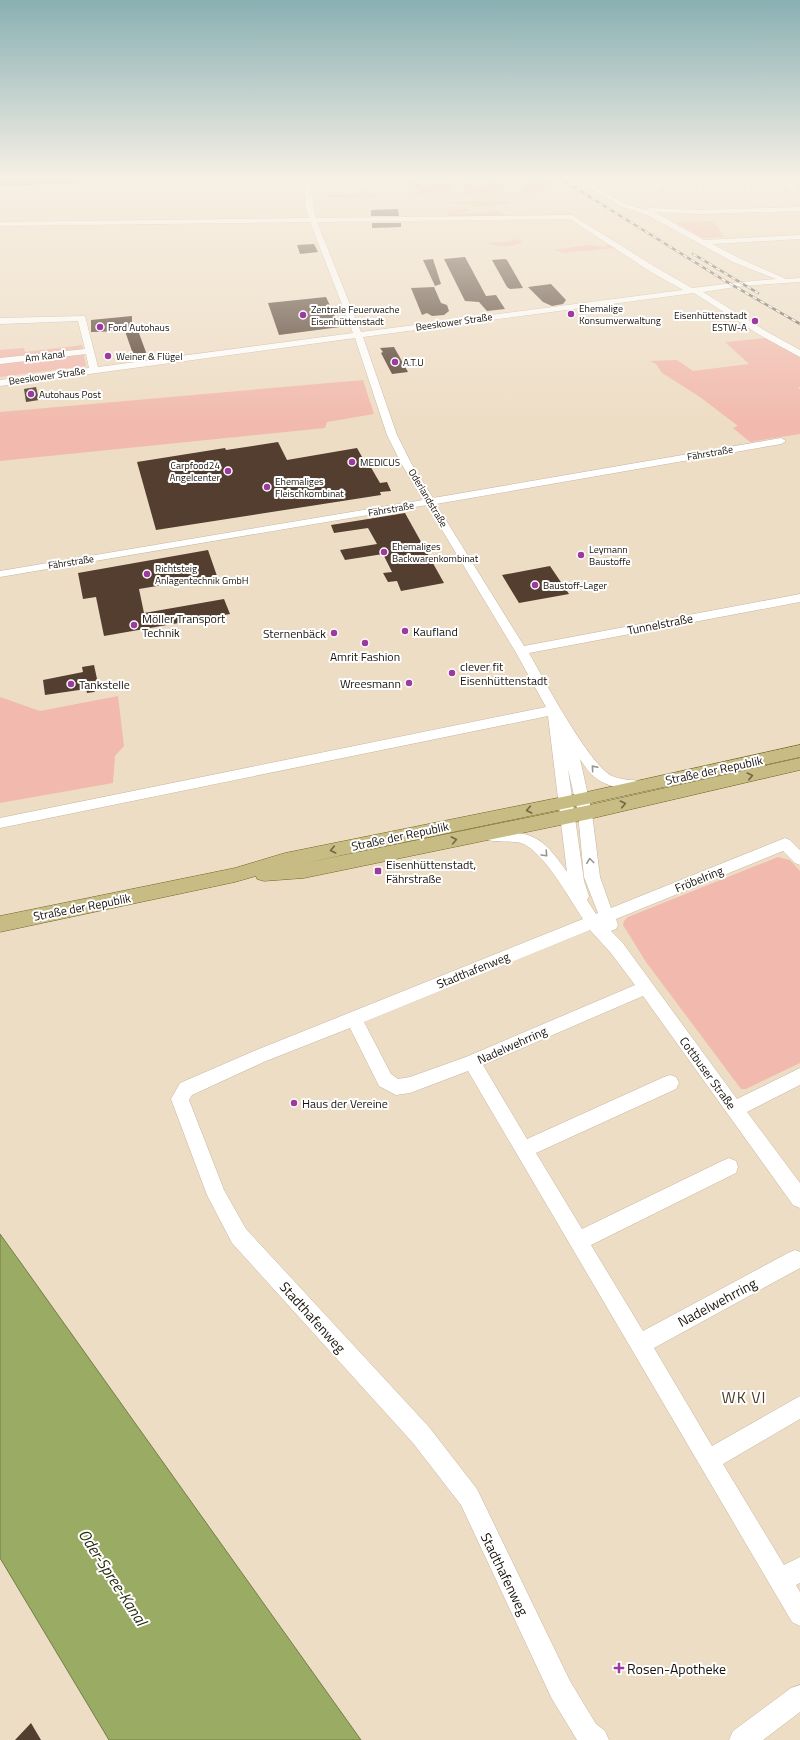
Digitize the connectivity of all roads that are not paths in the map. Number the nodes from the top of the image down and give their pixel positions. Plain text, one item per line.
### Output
1 (328, 260) edge
2 (639, 260) edge
3 (736, 260) edge
4 (770, 278) junction
5 (785, 280) junction
6 (800, 280) edge
7 (800, 289) edge
8 (693, 290) junction
9 (0, 322) edge
10 (358, 335) junction
11 (90, 351) junction
12 (800, 354) edge
13 (0, 361) edge
14 (94, 369) junction
15 (0, 383) edge
16 (781, 441) dead end
17 (430, 502) junction
18 (0, 574) edge
19 (800, 598) edge
20 (521, 651) junction
21 (554, 710) junction
22 (566, 729) junction
23 (800, 751) edge
24 (800, 764) edge
25 (642, 786) junction
26 (575, 808) junction
27 (0, 823) edge
28 (484, 834) junction
29 (800, 859) edge
30 (235, 875) junction
31 (595, 915) junction
32 (0, 924) edge
33 (645, 988) junction
34 (354, 1019) junction
35 (472, 1062) junction
36 (800, 1076) edge
37 (670, 1082) dead end
38 (734, 1109) junction
39 (524, 1149) junction
40 (729, 1167) dead end
41 (800, 1199) edge
42 (578, 1241) junction
43 (795, 1260) dead end
44 (639, 1345) junction
45 (800, 1407) edge
46 (708, 1460) junction
47 (800, 1569) edge
48 (780, 1581) junction
49 (800, 1614) edge
50 (800, 1697) edge
51 (596, 1740) edge
52 (742, 1740) edge

1 - 10 street, Oderlandstraße
2 - 8 street
3 - 4 street
4 - 5 street, Beeskower Straße
4 - 8 street, Beeskower Straße
5 - 6 street, Beeskower Straße
5 - 7 street
8 - 10 street, Beeskower Straße
8 - 12 street
9 - 11 street, Beeskower Straße
10 - 14 street, Beeskower Straße
10 - 17 street, Oderlandstraße
11 - 13 street, Am Kanal
11 - 14 street, Beeskower Straße
14 - 15 street, Beeskower Straße
16 - 17 street, Fährstraße
17 - 18 street, Fährstraße
17 - 20 street, Oderlandstraße
19 - 20 street, Tunnelstraße
20 - 21 street, Oderlandstraße
21 - 22 street, Oderlandstraße
21 - 26 street, Oderlandstraße
21 - 27 street
25 -> 22 street, Oderlandstraße
22 - 26 street, Oderlandstraße
23 - 25 main road, Straße der Republik
26 -> 24 main road, Straße der Republik
25 - 26 main road, Straße der Republik
26 - 28 main road, Straße der Republik
26 -> 30 main road, Straße der Republik
31 -> 26 street, Cottbuser Straße
26 - 31 street, Cottbuser Straße
30 -> 28 main road, Straße der Republik
28 -> 31 street, Cottbuser Straße
29 - 31 street, Fröbelring
30 - 32 main road, Straße der Republik
31 - 33 street, Cottbuser Straße
31 - 34 street, Stadthafenweg
33 - 35 street, Nadelwehrring
33 - 38 street, Cottbuser Straße
34 - 35 street
34 - 51 street, Stadthafenweg
35 - 39 street, Nadelwehrring
36 - 38 street
37 - 39 street
38 - 41 street, Cottbuser Straße
39 - 42 street, Nadelwehrring
40 - 42 street
42 - 44 street, Nadelwehrring
43 - 44 street, Nadelwehrring
44 - 46 street, Nadelwehrring
45 - 46 street
46 - 48 street, Nadelwehrring
47 - 48 street
48 - 49 street, Nadelwehrring
50 - 52 street

